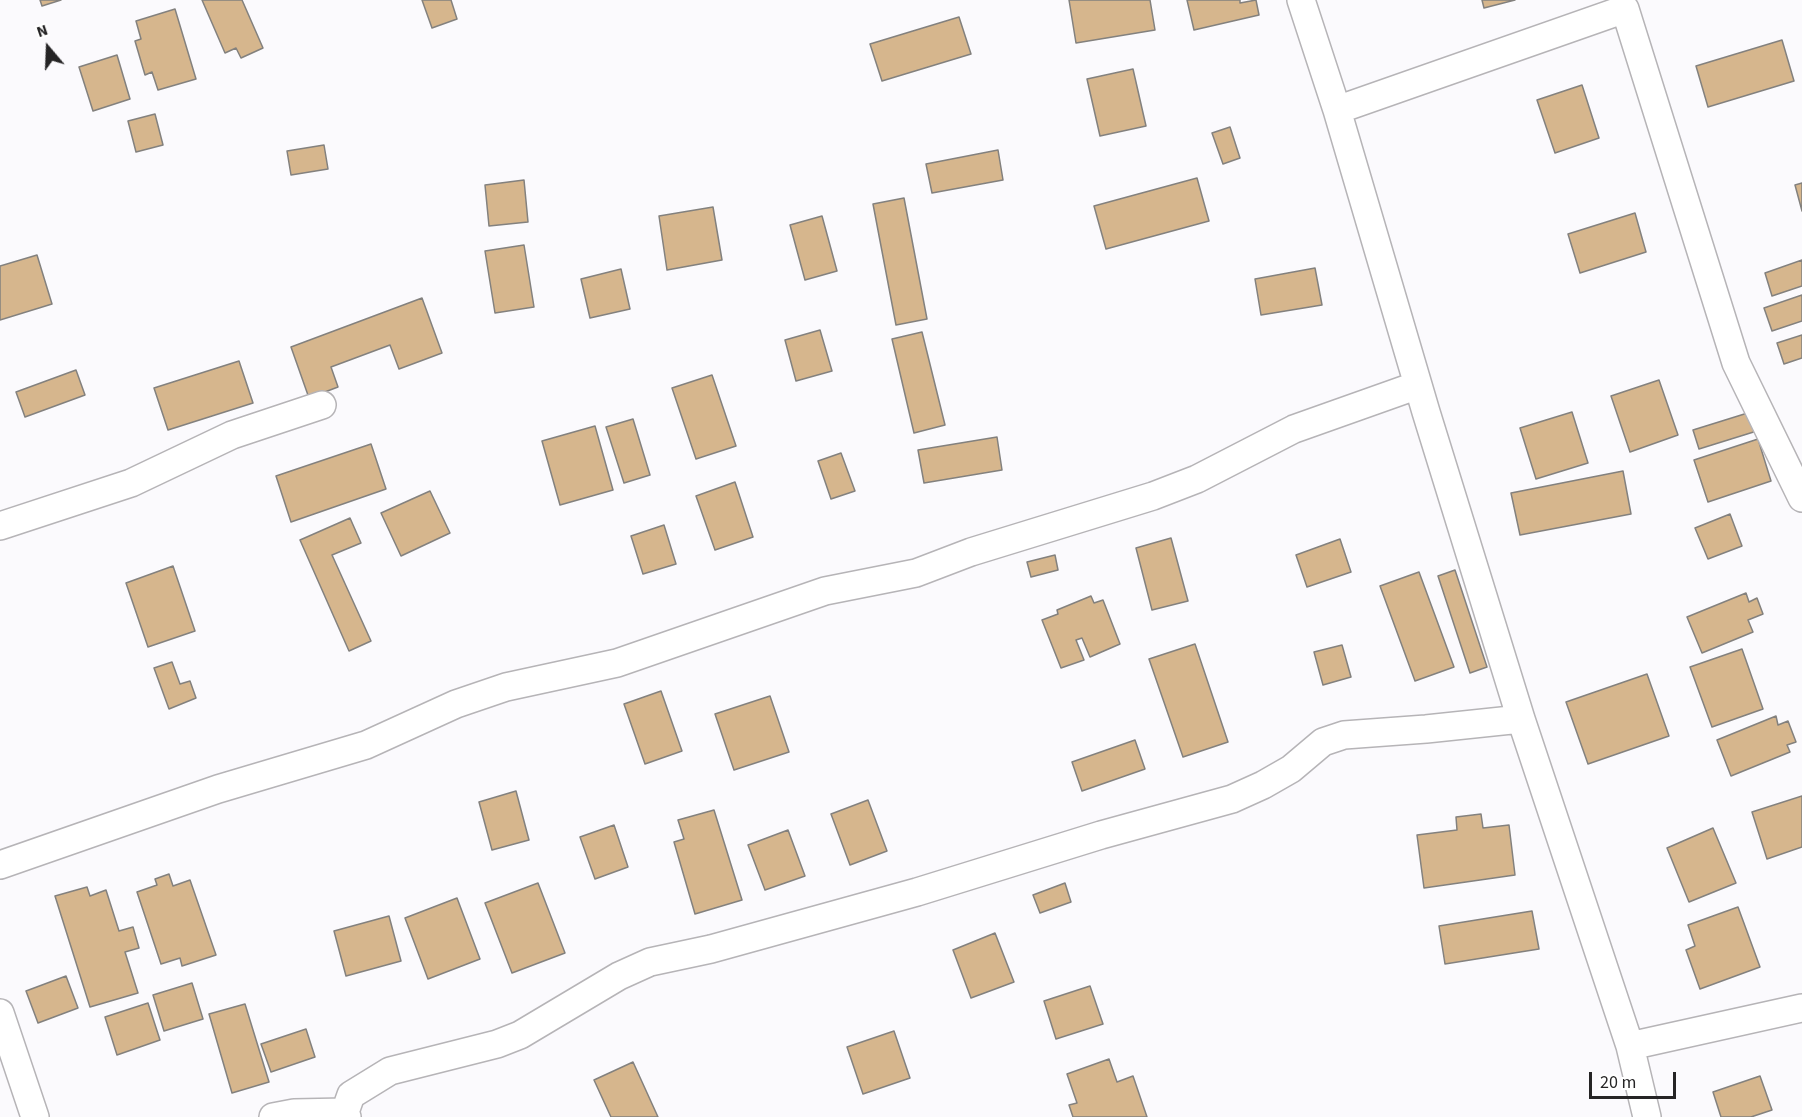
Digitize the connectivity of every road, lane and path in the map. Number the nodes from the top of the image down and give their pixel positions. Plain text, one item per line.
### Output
1 (1301, 0) edge
2 (1623, 5) edge
3 (1337, 110) junction
4 (1418, 385) junction
5 (322, 405) dead end
6 (1802, 498) edge
7 (0, 526) edge
8 (1521, 718) junction
9 (0, 866) edge
10 (1802, 1008) edge
11 (0, 1012) edge
12 (1630, 1046) junction
13 (346, 1115) edge
14 (36, 1117) edge
15 (273, 1117) edge
16 (1647, 1117) edge

1 - 3 street
2 - 3 street
2 - 6 street
3 - 4 street
4 - 8 street
4 - 9 street
5 - 7 street
8 - 12 street
8 - 13 street
10 - 12 street
11 - 14 street
12 - 16 street
13 - 15 street

